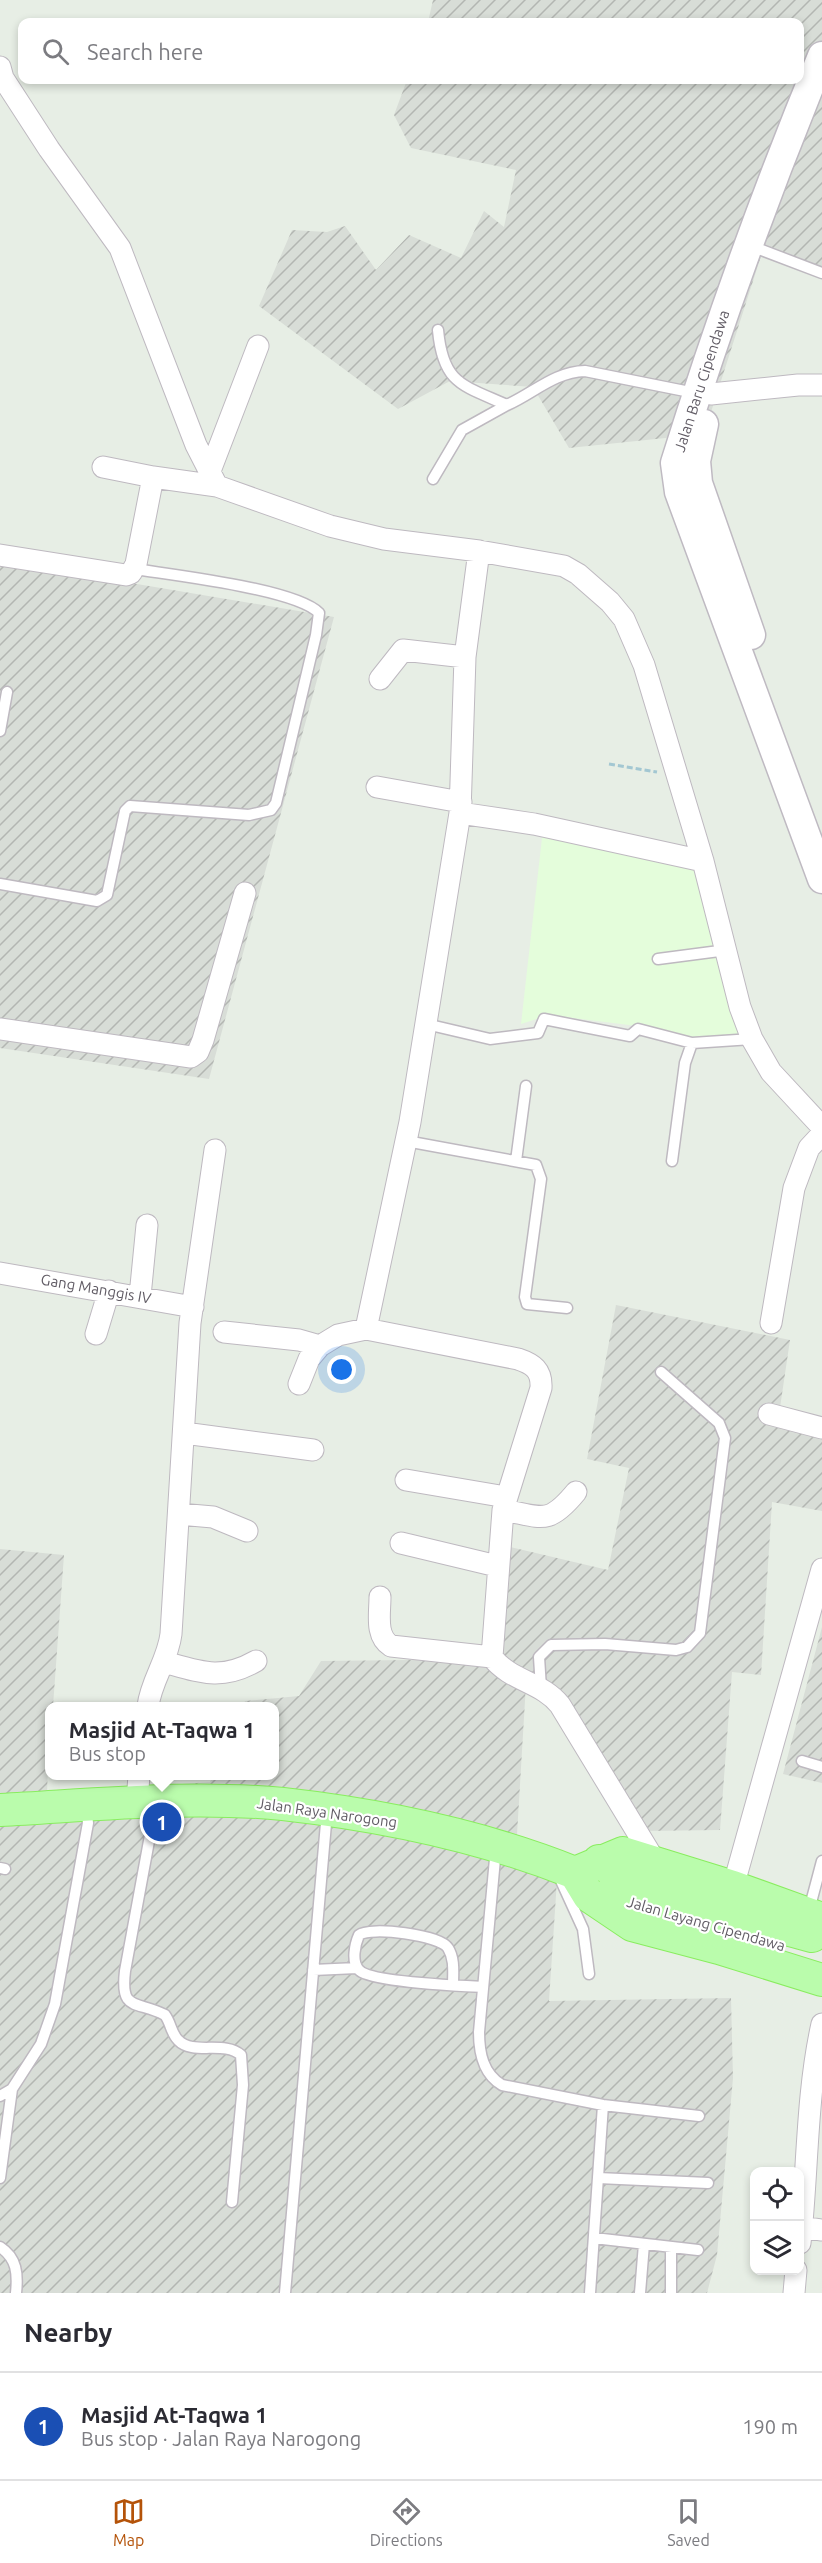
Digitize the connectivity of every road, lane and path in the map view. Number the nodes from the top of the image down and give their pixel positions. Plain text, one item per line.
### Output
1 (822, 56) edge
2 (0, 67) edge
3 (822, 104) edge
4 (756, 249) junction
5 (822, 273) edge
6 (438, 330) dead end
7 (258, 346) dead end
8 (822, 385) edge
9 (704, 394) junction
10 (507, 405) junction
11 (103, 467) dead end
12 (153, 477) junction
13 (214, 479) junction
14 (434, 479) dead end
15 (479, 551) junction
16 (0, 555) edge
17 (135, 569) junction
18 (465, 657) junction
19 (749, 661) junction
20 (380, 679) dead end
21 (7, 692) dead end
22 (0, 731) edge
23 (609, 764) dead end
24 (677, 776) junction
25 (377, 787) dead end
26 (461, 808) junction
27 (822, 831) edge
28 (703, 861) junction
29 (822, 879) edge
30 (0, 884) edge
31 (244, 893) dead end
32 (727, 950) junction
33 (658, 958) dead end
34 (426, 1024) junction
35 (0, 1029) edge
36 (752, 1040) junction
37 (692, 1043) junction
38 (526, 1086) dead end
39 (822, 1127) edge
40 (822, 1134) edge
41 (406, 1141) junction
42 (215, 1150) dead end
43 (516, 1161) junction
44 (672, 1161) dead end
45 (147, 1225) dead end
46 (0, 1273) edge
47 (109, 1291) junction
48 (140, 1296) junction
49 (193, 1307) junction
50 (567, 1308) dead end
51 (771, 1323) dead end
52 (366, 1329) junction
53 (224, 1332) dead end
54 (96, 1334) dead end
55 (320, 1346) junction
56 (661, 1372) dead end
57 (299, 1384) dead end
58 (769, 1414) dead end
59 (822, 1428) edge
60 (184, 1433) junction
61 (313, 1450) dead end
62 (406, 1480) dead end
63 (576, 1492) dead end
64 (504, 1504) junction
65 (179, 1514) junction
66 (247, 1531) dead end
67 (401, 1543) dead end
68 (497, 1566) junction
69 (822, 1569) edge
70 (380, 1597) dead end
71 (492, 1657) junction
72 (256, 1661) dead end
73 (164, 1662) junction
74 (541, 1688) junction
75 (149, 1702) edge
76 (802, 1761) dead end
77 (822, 1767) edge
78 (144, 1793) edge
79 (86, 1805) junction
80 (0, 1810) edge
81 (327, 1811) junction
82 (496, 1847) junction
83 (822, 1861) edge
84 (656, 1863) junction
85 (579, 1873) junction
86 (733, 1887) junction
87 (817, 1924) edge
88 (822, 1958) edge
89 (357, 1968) junction
90 (313, 1970) junction
91 (589, 1974) dead end
92 (822, 1980) edge
93 (453, 1985) junction
94 (483, 1987) junction
95 (822, 2024) edge
96 (12, 2089) junction
97 (0, 2096) edge
98 (603, 2105) junction
99 (699, 2116) dead end
100 (804, 2177) edge
101 (0, 2178) edge
102 (598, 2178) junction
103 (708, 2183) dead end
104 (804, 2197) edge
105 (232, 2202) dead end
106 (808, 2233) edge
107 (594, 2238) junction
108 (644, 2244) junction
109 (0, 2247) edge
110 (671, 2247) junction
111 (698, 2250) dead end
112 (796, 2275) edge
113 (16, 2293) edge
114 (285, 2293) edge
115 (590, 2293) edge
116 (640, 2293) edge
117 (671, 2293) edge
118 (794, 2293) edge

1 - 4 main road, Jalan Baru Cipendawa
2 - 13 street
3 - 4 main road, Jalan Baru Cipendawa
4 - 5 lane
4 - 9 main road, Jalan Baru Cipendawa
6 - 10 lane
7 - 13 street
8 - 9 street
9 - 10 lane
9 - 19 main road, Jalan Baru Cipendawa
10 - 14 lane
11 - 12 street
12 - 13 street
12 - 17 street
13 - 15 street
15 - 18 street
15 - 24 street
16 - 17 street
17 - 30 lane
18 - 20 street
18 - 26 street
19 - 27 main road, Jalan Baru Cipendawa
19 - 29 main road, Jalan Baru Cipendawa
21 - 22 lane
23 - 24 path
24 - 28 street
25 - 26 street
26 - 28 street
26 - 34 street
28 - 32 street
31 - 35 street
32 - 33 lane
32 - 36 street
34 - 37 lane
34 - 41 street
36 - 37 lane
36 - 39 street
37 - 44 lane
38 - 43 lane
40 - 51 street
41 - 43 lane
41 - 52 street
42 - 49 street
43 - 50 lane
45 - 48 street
46 - 47 street, Gang Manggis IV
47 - 48 street, Gang Manggis IV
47 - 54 street
48 - 49 street, Gang Manggis IV
49 - 60 street
52 - 55 street
52 - 64 street
53 - 55 street
55 - 57 street
56 - 74 lane
58 - 59 street
60 - 61 street
60 - 65 street
62 - 64 street
63 - 64 street
64 - 68 street
65 - 66 street
65 - 73 street
67 - 68 street
68 - 71 street
69 - 86 street
70 - 71 street
71 - 74 street
72 - 73 street
73 - 75 street
74 - 84 street
76 - 77 lane
78 - 79 main road, Jalan Raya Narogong
78 - 81 main road, Jalan Raya Narogong
78 - 105 lane
79 - 80 main road, Jalan Raya Narogong
79 - 96 lane
81 - 82 main road, Jalan Raya Narogong
81 - 90 lane
82 - 85 main road, Jalan Raya Narogong
82 - 94 lane
83 - 87 lane
84 - 85 main road, Jalan Raya Narogong
84 - 86 main road, Jalan Raya Narogong
85 - 87 main road, Jalan Layang Cipendawa
85 - 88 main road, Jalan Layang Cipendawa
85 - 91 lane
85 - 92 main road, Jalan Raya Narogong
86 - 87 main road, Jalan Raya Narogong
89 - 90 lane
89 - 93 lane
89 - 93 lane
90 - 114 lane
93 - 94 lane
94 - 98 lane
95 - 100 street
96 - 97 lane
96 - 101 lane
98 - 99 lane
98 - 102 lane
102 - 103 lane
102 - 107 lane
104 - 106 street
107 - 108 lane
107 - 115 lane
108 - 110 lane
108 - 116 lane
109 - 113 lane
110 - 111 lane
110 - 117 lane
112 - 118 street

